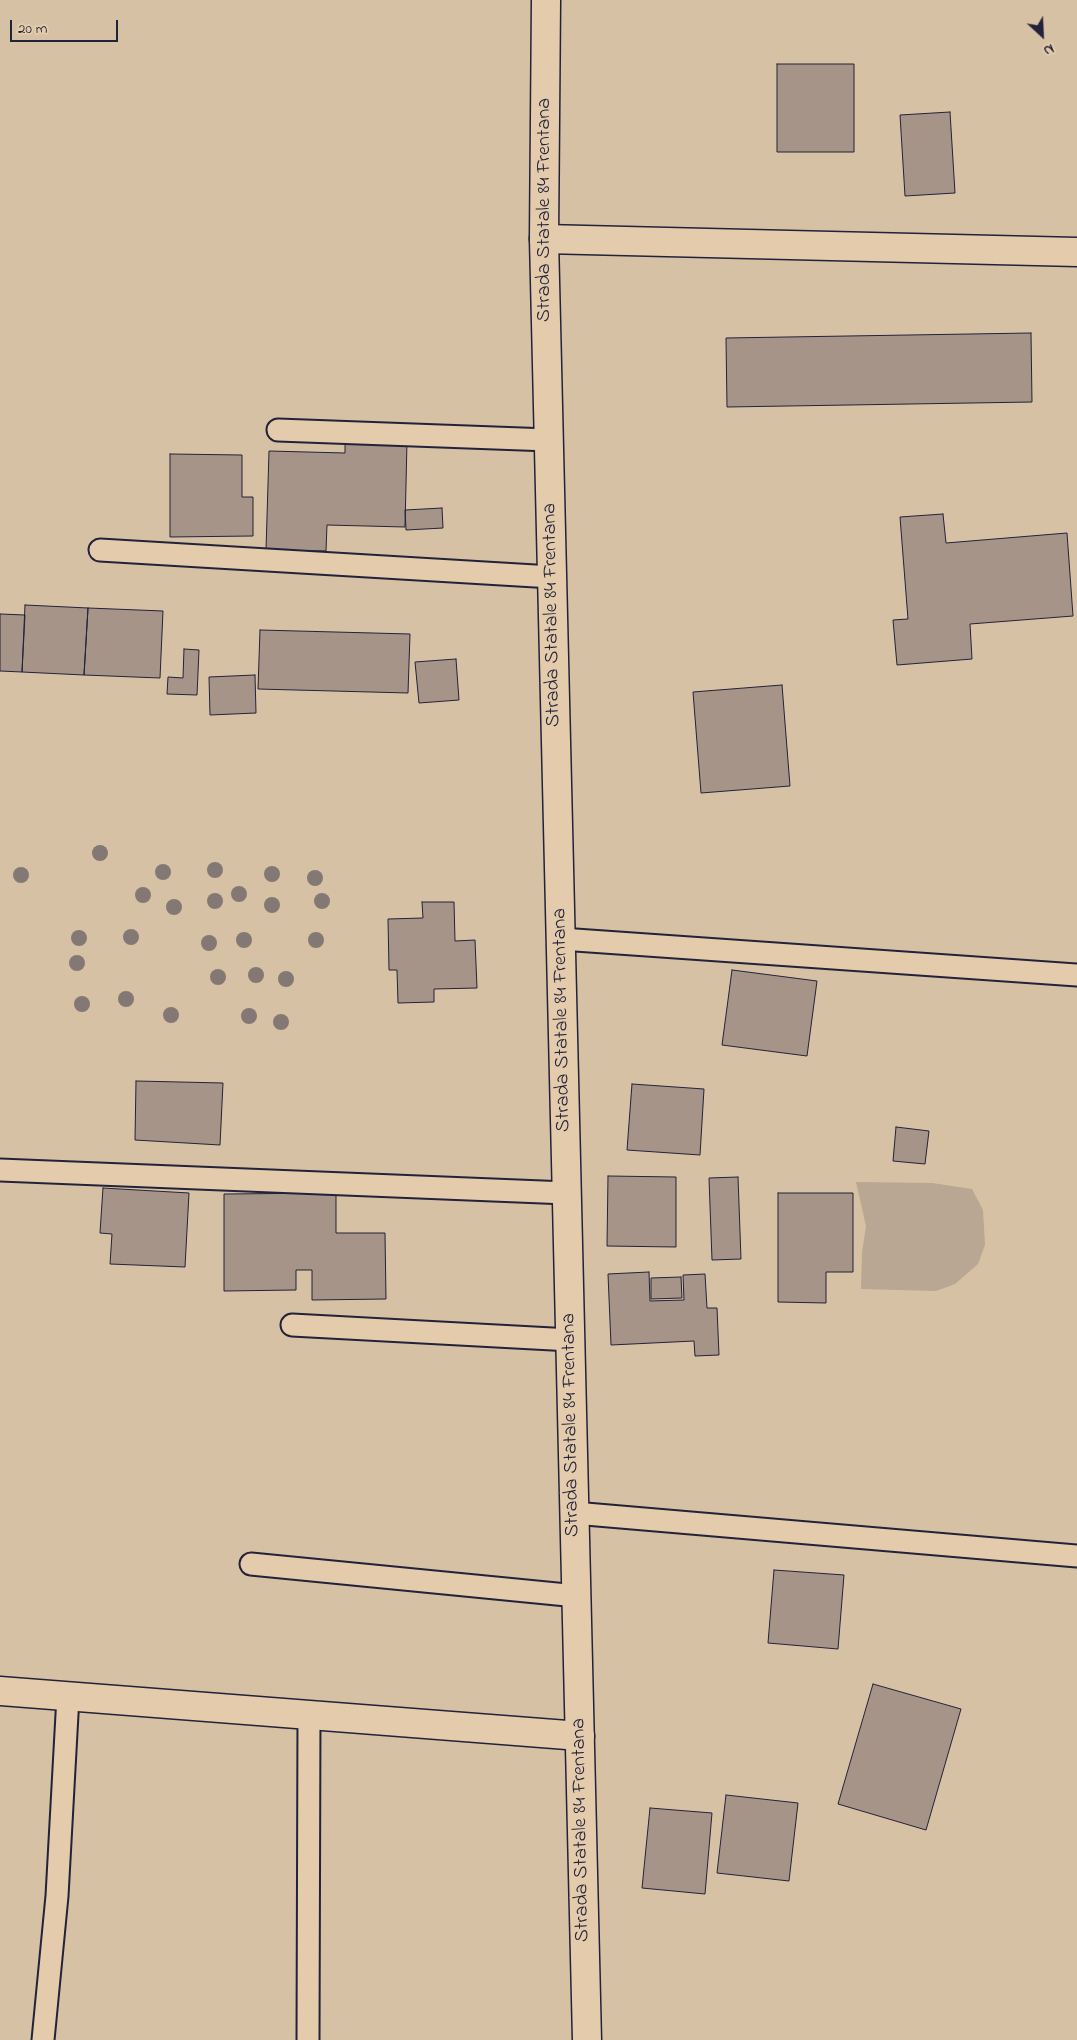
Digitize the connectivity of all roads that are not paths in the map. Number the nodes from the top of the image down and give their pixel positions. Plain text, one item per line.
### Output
1 (546, 0) edge
2 (544, 238) junction
3 (1077, 252) edge
4 (278, 430) dead end
5 (549, 440) junction
6 (100, 550) dead end
7 (552, 577) junction
8 (561, 939) junction
9 (1077, 975) edge
10 (0, 1170) edge
11 (567, 1193) junction
12 (292, 1325) dead end
13 (570, 1340) junction
14 (574, 1513) junction
15 (1077, 1556) edge
16 (251, 1564) dead end
17 (577, 1596) junction
18 (0, 1691) edge
19 (68, 1696) junction
20 (309, 1715) junction
21 (580, 1736) junction
22 (43, 2040) edge
23 (308, 2040) edge
24 (587, 2040) edge

1 - 2 main road, Strada Statale 84 Frentana
2 - 3 main road
2 - 5 main road, Strada Statale 84 Frentana
4 - 5 lane
5 - 7 main road, Strada Statale 84 Frentana
6 - 7 lane
7 - 8 main road, Strada Statale 84 Frentana
8 - 9 lane
8 - 11 main road, Strada Statale 84 Frentana
10 - 11 lane
11 - 13 main road, Strada Statale 84 Frentana
12 - 13 lane
13 - 14 main road, Strada Statale 84 Frentana
14 - 15 lane
14 - 17 main road, Strada Statale 84 Frentana
16 - 17 lane
17 - 21 main road, Strada Statale 84 Frentana
18 - 19 main road
19 - 20 main road
19 - 22 lane
20 - 21 main road
20 - 23 lane
21 - 24 main road, Strada Statale 84 Frentana

